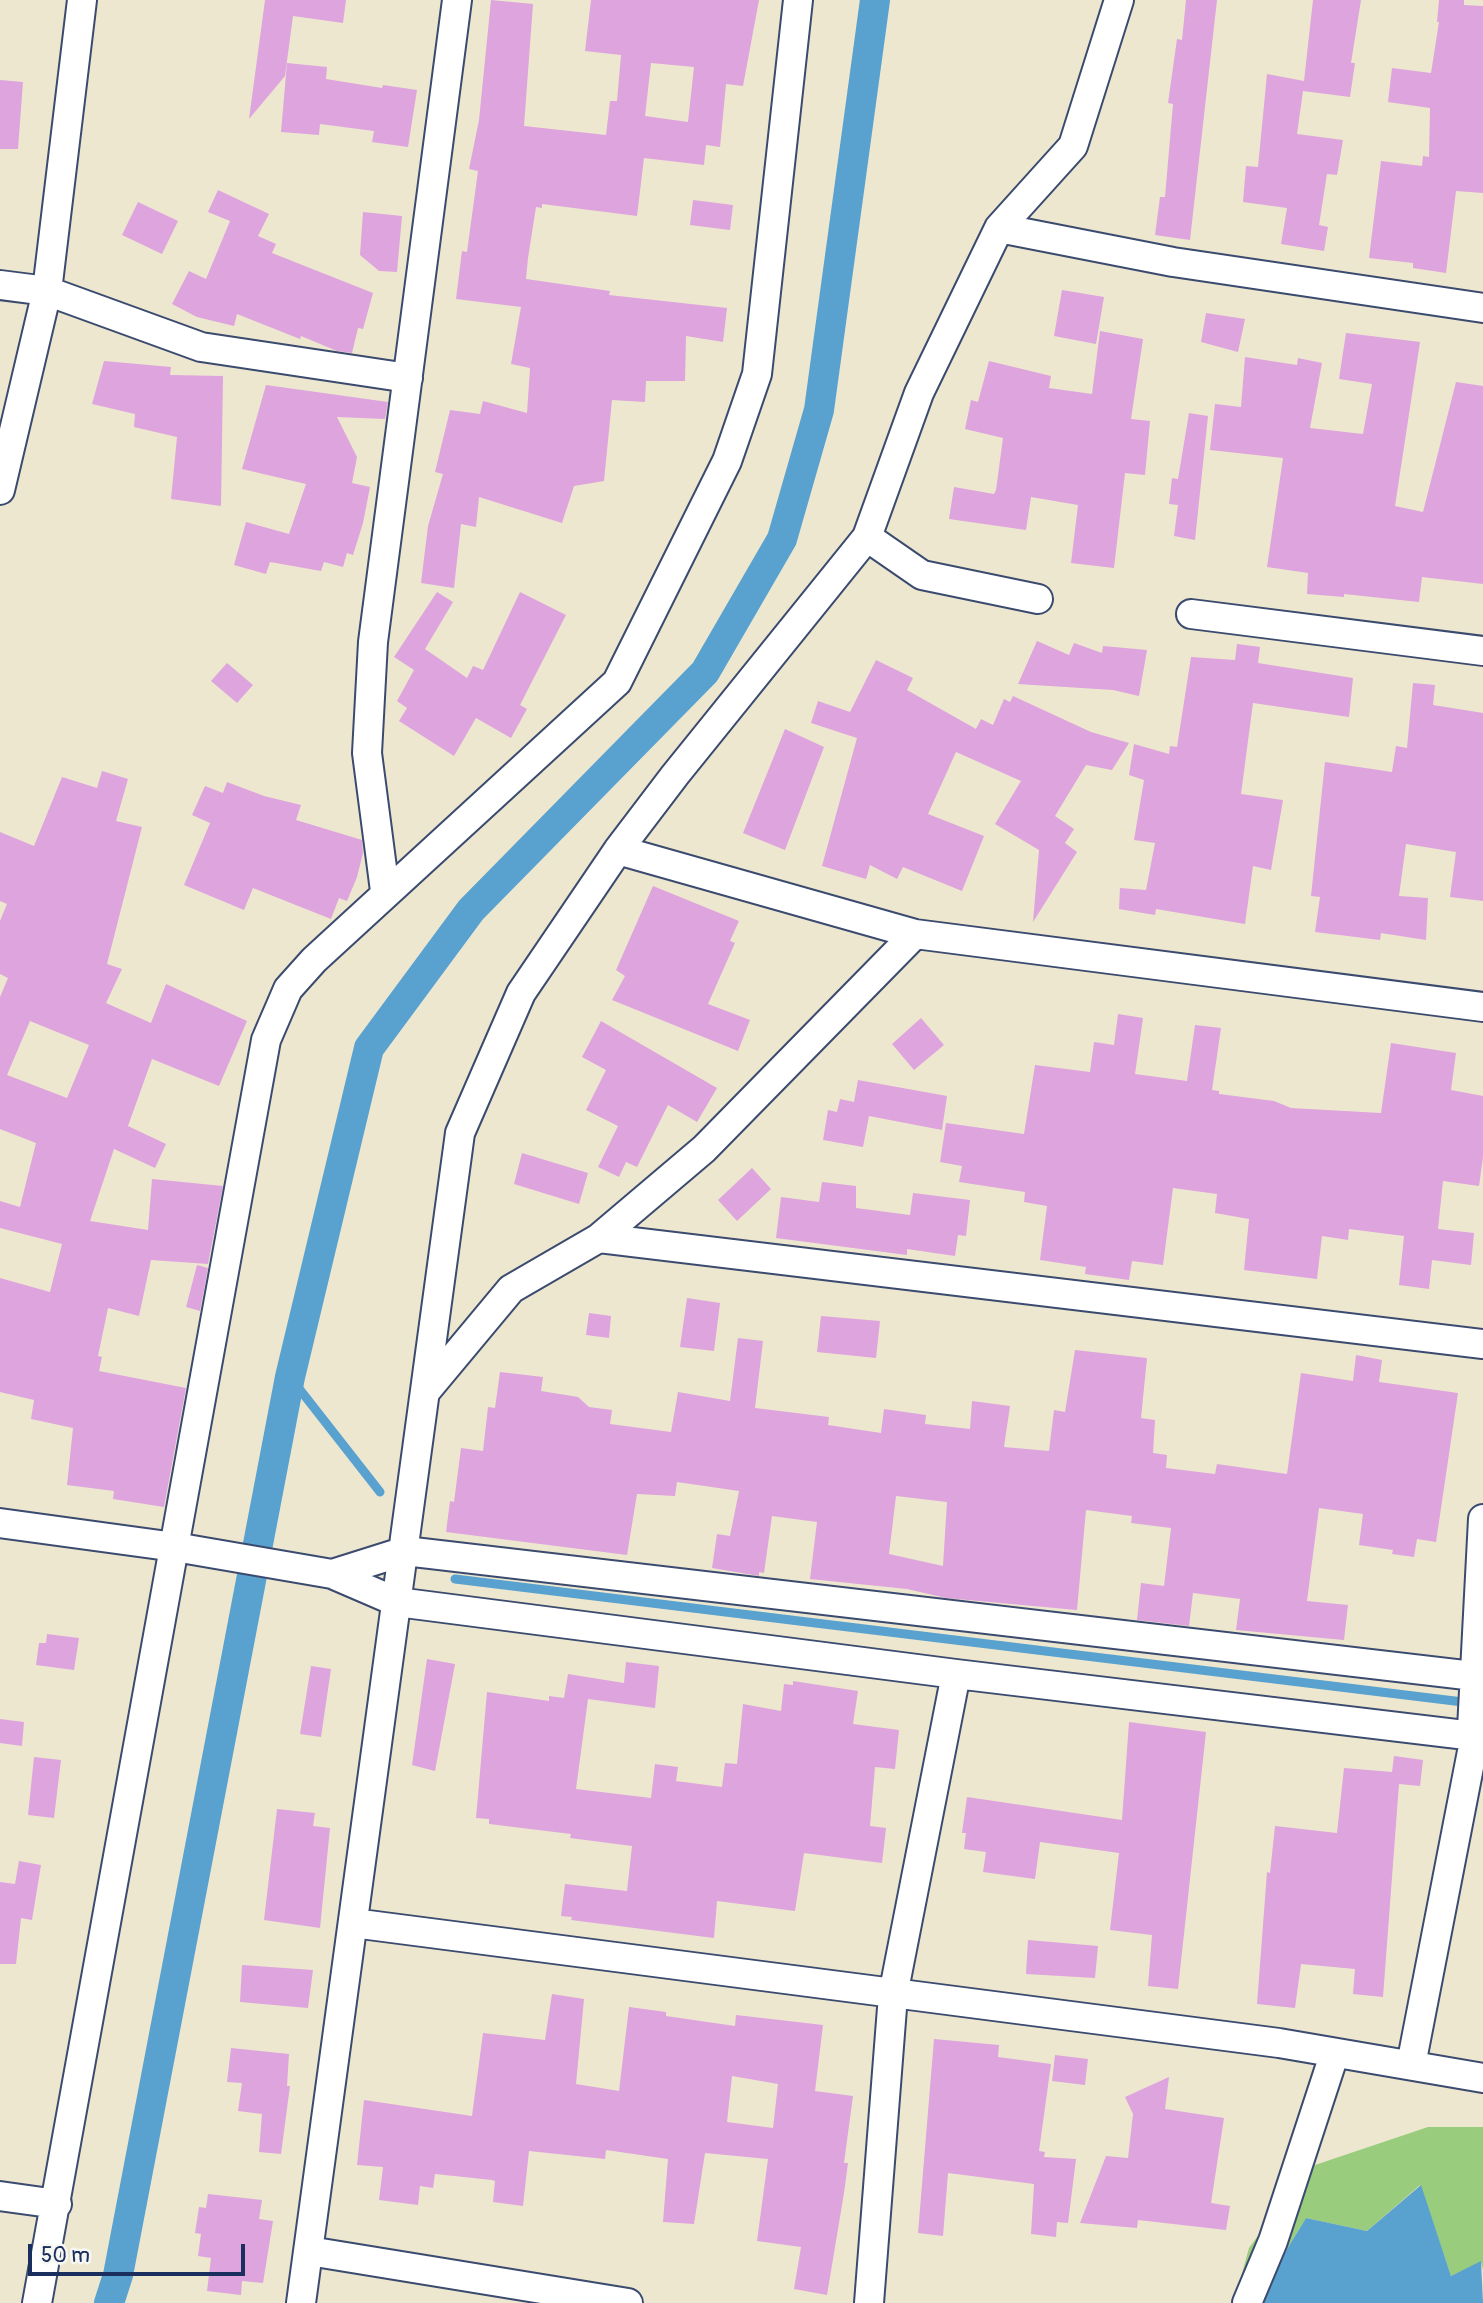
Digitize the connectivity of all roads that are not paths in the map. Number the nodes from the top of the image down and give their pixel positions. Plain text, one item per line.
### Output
1 (82, 0) edge
2 (457, 0) edge
3 (798, 0) edge
4 (1119, 0) edge
5 (999, 228) junction
6 (0, 285) edge
7 (47, 291) junction
8 (1483, 308) edge
9 (408, 378) junction
10 (0, 490) edge
11 (867, 537) junction
12 (1038, 599) dead end
13 (1191, 614) dead end
14 (1483, 651) edge
15 (618, 850) junction
16 (385, 891) junction
17 (915, 934) junction
18 (1483, 1007) edge
19 (599, 1238) junction
20 (1483, 1344) edge
21 (426, 1391) junction
22 (1483, 1519) edge
23 (0, 1523) edge
24 (182, 1548) junction
25 (405, 1551) junction
26 (331, 1574) junction
27 (397, 1602) junction
28 (956, 1674) junction
29 (1478, 1680) edge
30 (1477, 1734) edge
31 (353, 1923) junction
32 (894, 1995) junction
33 (1334, 2055) junction
34 (1411, 2065) junction
35 (1483, 2078) edge
36 (0, 2196) edge
37 (57, 2204) junction
38 (309, 2250) junction
39 (37, 2303) edge
40 (301, 2303) edge
41 (628, 2303) edge
42 (869, 2303) edge
43 (1247, 2303) edge

1 - 7 street
2 - 9 street
3 - 16 street
4 - 5 street
5 - 8 street
5 - 11 street
6 - 7 street
7 - 9 street
7 - 10 street
9 - 16 street
11 - 12 street
11 - 15 street
13 - 14 street
15 - 17 street
15 - 21 street
16 - 24 street
17 - 18 street
17 - 19 street
19 - 20 street
19 - 21 street
21 - 25 street
22 - 29 street
23 - 24 street
24 - 26 street
24 - 37 street
25 - 26 street
25 - 27 street
25 - 29 street
26 - 27 street
27 - 28 street
27 - 31 street
28 - 30 street
28 - 32 street
29 - 30 street
30 - 34 street
31 - 32 street
31 - 38 street
32 - 33 street
32 - 42 street
33 - 34 street
33 - 43 street
34 - 35 street
36 - 37 street
37 - 39 street
38 - 40 street
38 - 41 street

